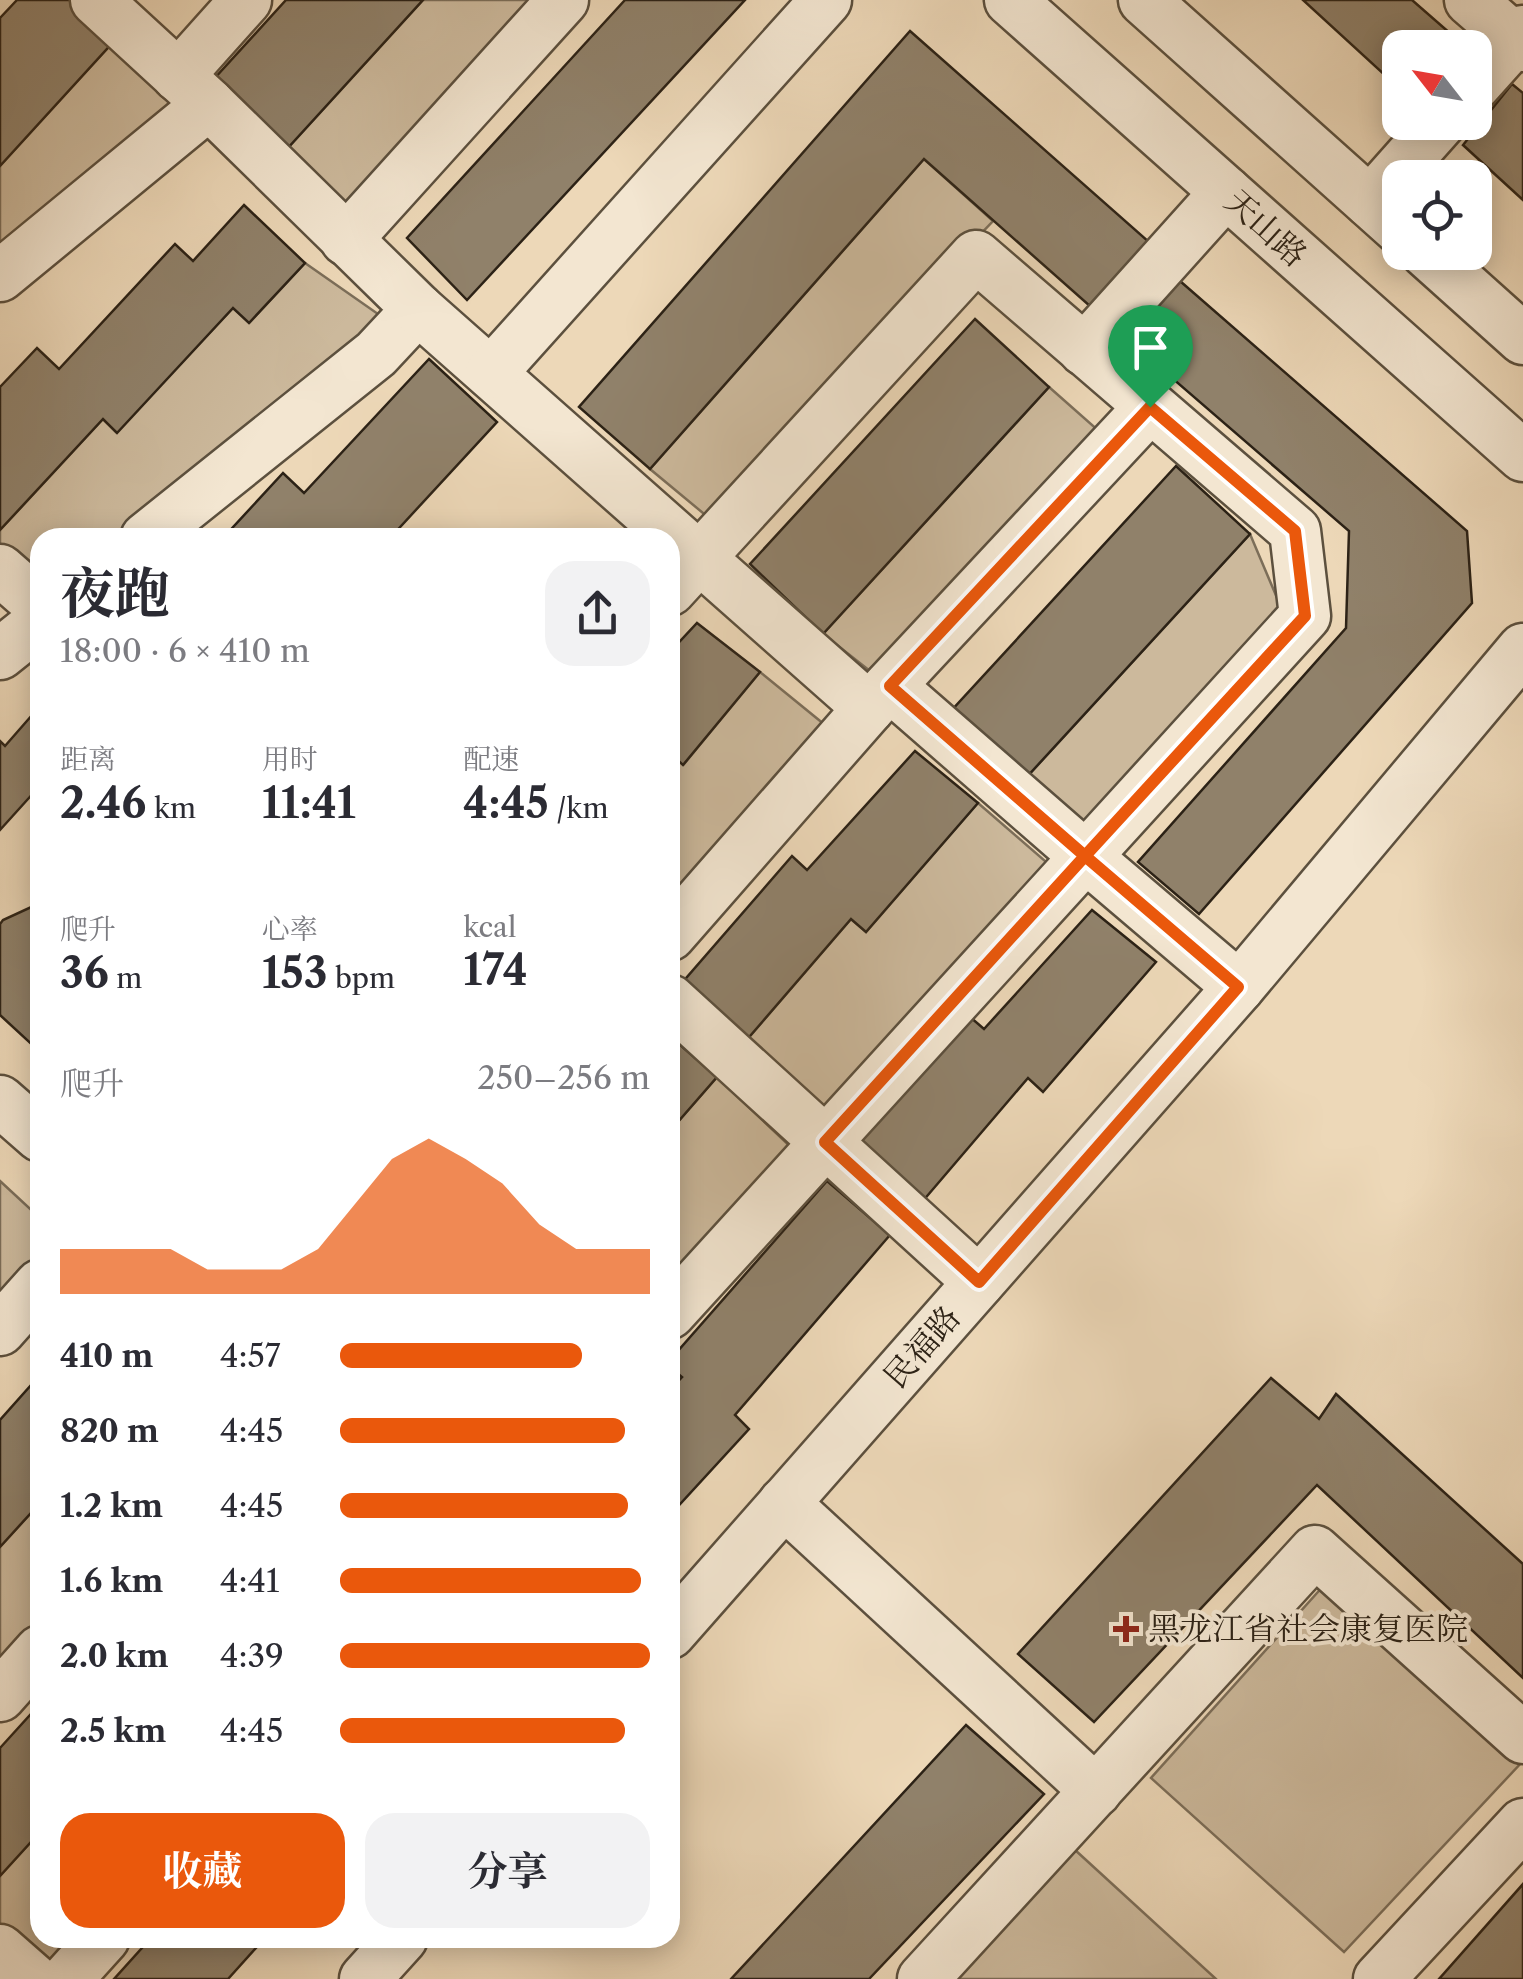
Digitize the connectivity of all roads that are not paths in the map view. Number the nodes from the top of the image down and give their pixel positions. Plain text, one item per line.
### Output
1 (96, 0) edge
2 (246, 0) edge
3 (562, 0) edge
4 (826, 0) edge
5 (1010, 0) edge
6 (1144, 0) edge
7 (1470, 0) edge
8 (1520, 39) edge
9 (1492, 68) edge
10 (194, 90) junction
11 (1226, 192) junction
12 (1382, 213) edge
13 (346, 240) junction
14 (1446, 270) edge
15 (0, 276) edge
16 (418, 310) junction
17 (1523, 340) edge
18 (1084, 350) junction
19 (490, 373) junction
20 (1150, 407) junction
21 (1523, 456) edge
22 (158, 528) edge
23 (640, 528) edge
24 (0, 570) edge
25 (685, 574) edge
26 (30, 597) edge
27 (30, 630) edge
28 (1523, 650) edge
29 (0, 654) edge
30 (880, 697) junction
31 (1085, 856) junction
32 (680, 923) edge
33 (1238, 987) junction
34 (680, 1009) edge
35 (0, 1101) edge
36 (30, 1127) edge
37 (825, 1142) junction
38 (979, 1282) junction
39 (30, 1296) edge
40 (680, 1303) edge
41 (0, 1330) edge
42 (784, 1503) junction
43 (680, 1622) edge
44 (30, 1662) edge
45 (0, 1696) edge
46 (1523, 1738) edge
47 (1096, 1791) junction
48 (1523, 1824) edge
49 (95, 1948) edge
50 (393, 1948) edge
51 (0, 1950) edge
52 (33, 1979) edge
53 (66, 1979) edge
54 (365, 1979) edge
55 (924, 1979) edge
56 (1379, 1979) edge

1 - 10 street
2 - 10 street
3 - 13 street
4 - 19 street
5 - 11 street, 天山路
6 - 12 street
7 - 8 street
8 - 9 street
10 - 13 street
10 - 15 street
11 - 18 street
11 - 21 street, 天山路
13 - 16 street
14 - 17 street
16 - 19 street
16 - 22 street
18 - 20 street
18 - 25 street
19 - 23 street
20 - 30 street
20 - 31 street
24 - 26 street
25 - 30 street
27 - 29 street
28 - 33 street, 民福路
30 - 31 street
30 - 32 street
31 - 33 street
31 - 37 street
33 - 38 street, 民福路
34 - 37 street
35 - 36 street
37 - 38 street
37 - 40 street
38 - 42 street, 民福路
39 - 41 street
42 - 43 street, 民福路
42 - 47 street
44 - 45 street
46 - 47 street
47 - 55 street
48 - 56 street
49 - 53 street
50 - 54 street
51 - 52 street

